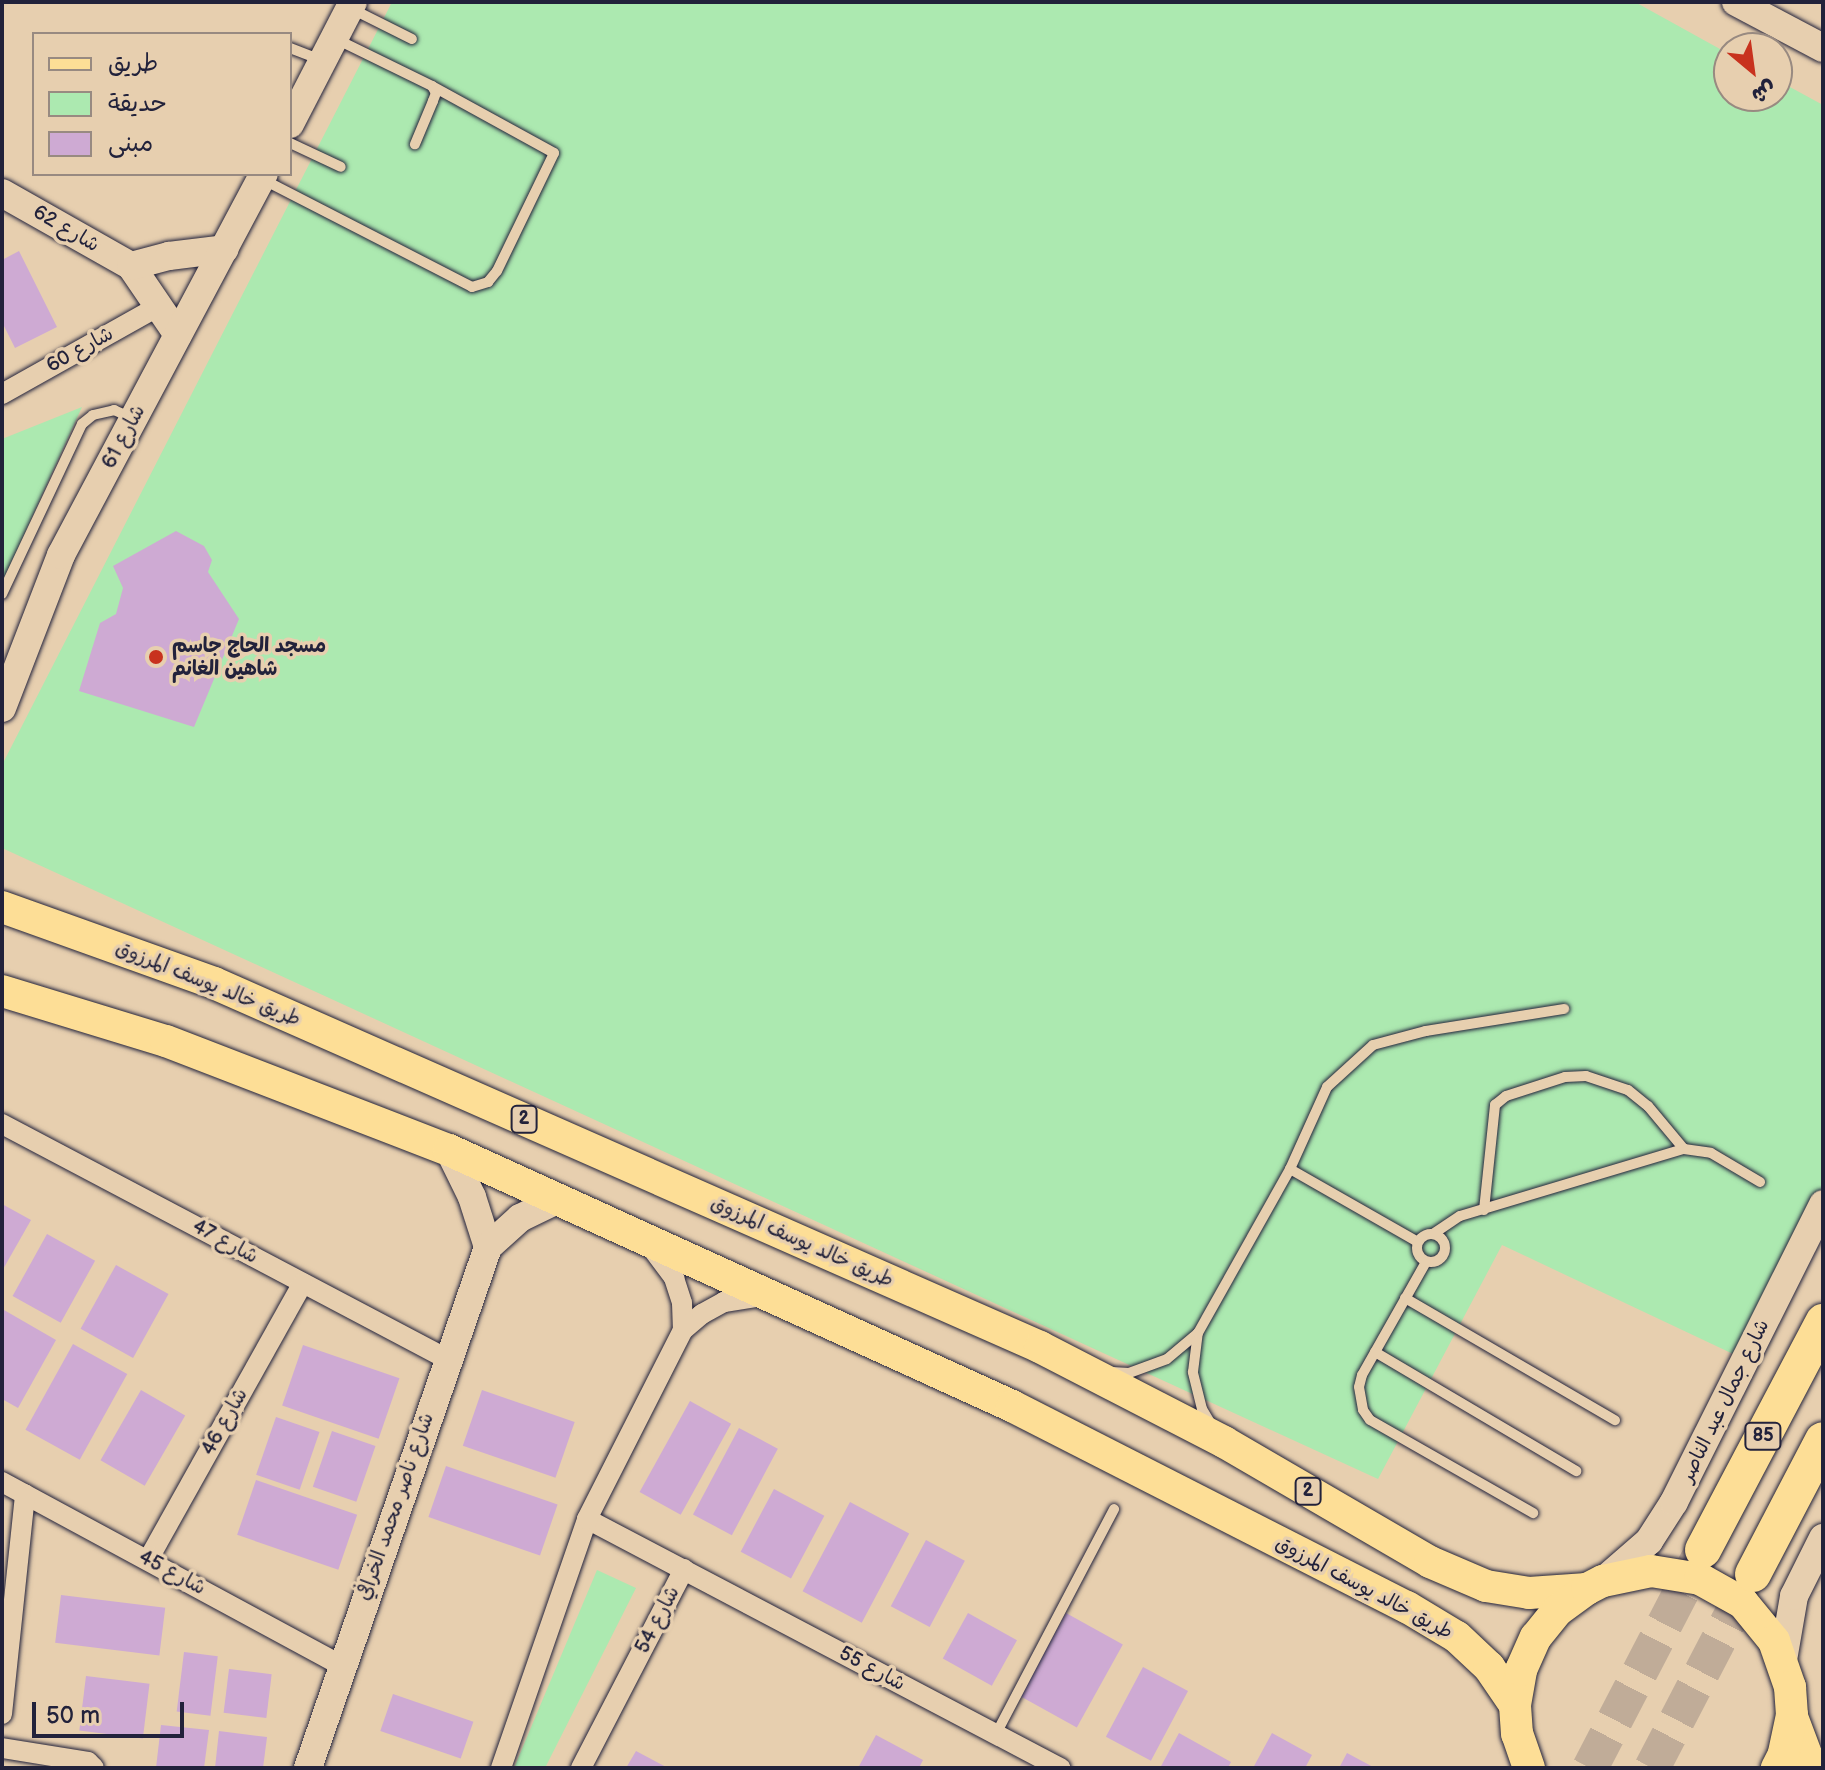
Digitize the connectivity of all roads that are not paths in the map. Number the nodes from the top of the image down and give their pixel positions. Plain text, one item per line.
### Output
1 (1736, 2) edge
2 (352, 5) edge
3 (412, 39) dead end
4 (292, 48) edge
5 (1823, 48) edge
6 (328, 50) junction
7 (432, 86) junction
8 (292, 120) edge
9 (292, 144) edge
10 (415, 144) dead end
11 (341, 167) dead end
12 (263, 176) edge
13 (2, 193) edge
14 (225, 249) junction
15 (131, 266) junction
16 (159, 306) junction
17 (178, 335) junction
18 (2, 394) edge
19 (133, 418) junction
20 (2, 594) edge
21 (2, 708) edge
22 (2, 907) edge
23 (2, 991) edge
24 (1564, 1009) dead end
25 (2, 1124) edge
26 (1684, 1149) junction
27 (449, 1150) junction
28 (1290, 1169) junction
29 (1760, 1182) dead end
30 (559, 1199) junction
31 (1823, 1204) edge
32 (1484, 1210) junction
33 (1433, 1234) junction
34 (640, 1237) junction
35 (1418, 1242) junction
36 (488, 1247) junction
37 (1426, 1262) junction
38 (303, 1283) junction
39 (774, 1296) junction
40 (1405, 1298) junction
41 (1823, 1322) edge
42 (683, 1330) junction
43 (1198, 1333) junction
44 (1375, 1352) junction
45 (447, 1359) junction
46 (1089, 1372) junction
47 (1615, 1420) dead end
48 (1823, 1440) edge
49 (1224, 1442) junction
50 (1576, 1471) dead end
51 (2, 1482) edge
52 (25, 1494) junction
53 (1114, 1509) dead end
54 (1533, 1513) dead end
55 (587, 1519) junction
56 (1823, 1538) edge
57 (1703, 1550) tunnel mouth
58 (148, 1560) junction
59 (684, 1569) junction
60 (1753, 1574) tunnel mouth
61 (1595, 1585) junction
62 (1783, 1660) junction
63 (341, 1665) junction
64 (3, 1704) edge
65 (1792, 1715) junction
66 (1516, 1719) junction
67 (996, 1734) junction
68 (2, 1748) edge
69 (315, 1766) edge
70 (94, 1768) edge
71 (501, 1768) edge
72 (581, 1768) edge
73 (1060, 1768) edge
74 (1517, 1768) edge
75 (1529, 1768) edge
76 (1777, 1768) edge
77 (1816, 1768) edge

1 - 5 street
2 - 3 lane
2 - 6 street
4 - 6 lane
6 - 7 lane
6 - 8 street
7 - 10 lane
7 - 12 lane
9 - 11 lane
12 - 14 street, شارع 61
13 - 15 street, شارع 62
14 - 15 street
14 - 17 street, شارع 61
15 - 16 street, شارع 62
16 - 17 street, شارع 62
16 - 18 street, شارع 60
17 - 19 street, شارع 61
19 - 20 lane
19 - 21 street, شارع 61
22 - 46 main road, طريق خالد يوسف المرزوق / 2
23 - 27 main road, طريق خالد يوسف المرزوق
24 - 28 lane
25 - 38 street, شارع 47
26 - 29 lane
26 - 32 lane
26 - 32 lane
27 - 30 main road, طريق خالد يوسف المرزوق
27 - 36 street
28 - 35 lane
28 - 43 lane
30 - 34 main road, طريق خالد يوسف المرزوق
30 - 36 street, شارع ناصر محمد الخرافي
31 - 61 street, شارع جمال عبد الناصر
32 - 33 lane
33 - 35 lane
33 - 37 lane
34 - 39 main road, طريق خالد يوسف المرزوق
34 - 42 street
35 - 37 lane
36 - 45 street, شارع ناصر محمد الخرافي
37 - 40 lane
38 - 45 street, شارع 47
38 - 58 street, شارع 46
39 - 42 street
39 - 66 main road, طريق خالد يوسف المرزوق
40 - 44 lane
40 - 47 lane
41 - 57 highway, 85
42 - 55 street
43 - 46 lane
43 - 49 lane
44 - 50 lane
44 - 54 lane
45 - 63 street, شارع ناصر محمد الخرافي
46 - 49 main road, طريق خالد يوسف المرزوق / 2
48 - 60 highway
49 - 61 main road, طريق خالد يوسف المرزوق / 2
51 - 52 street, شارع 45
52 - 58 street, شارع 45
52 - 64 street
53 - 67 lane
55 - 59 street, شارع 54
55 - 71 street
56 - 62 street
58 - 63 street, شارع 45
59 - 67 street, شارع 55
59 - 72 street, شارع 54
61 - 62 main road, 2
61 - 66 main road, 2
62 - 65 main road, 2
63 - 69 street, شارع ناصر محمد الخرافي
65 - 76 main road, 2
65 - 77 main road, 2
66 - 74 street
66 - 75 main road, طريق خالد يوسف المرزوق
67 - 73 street, شارع 55
68 - 70 street

